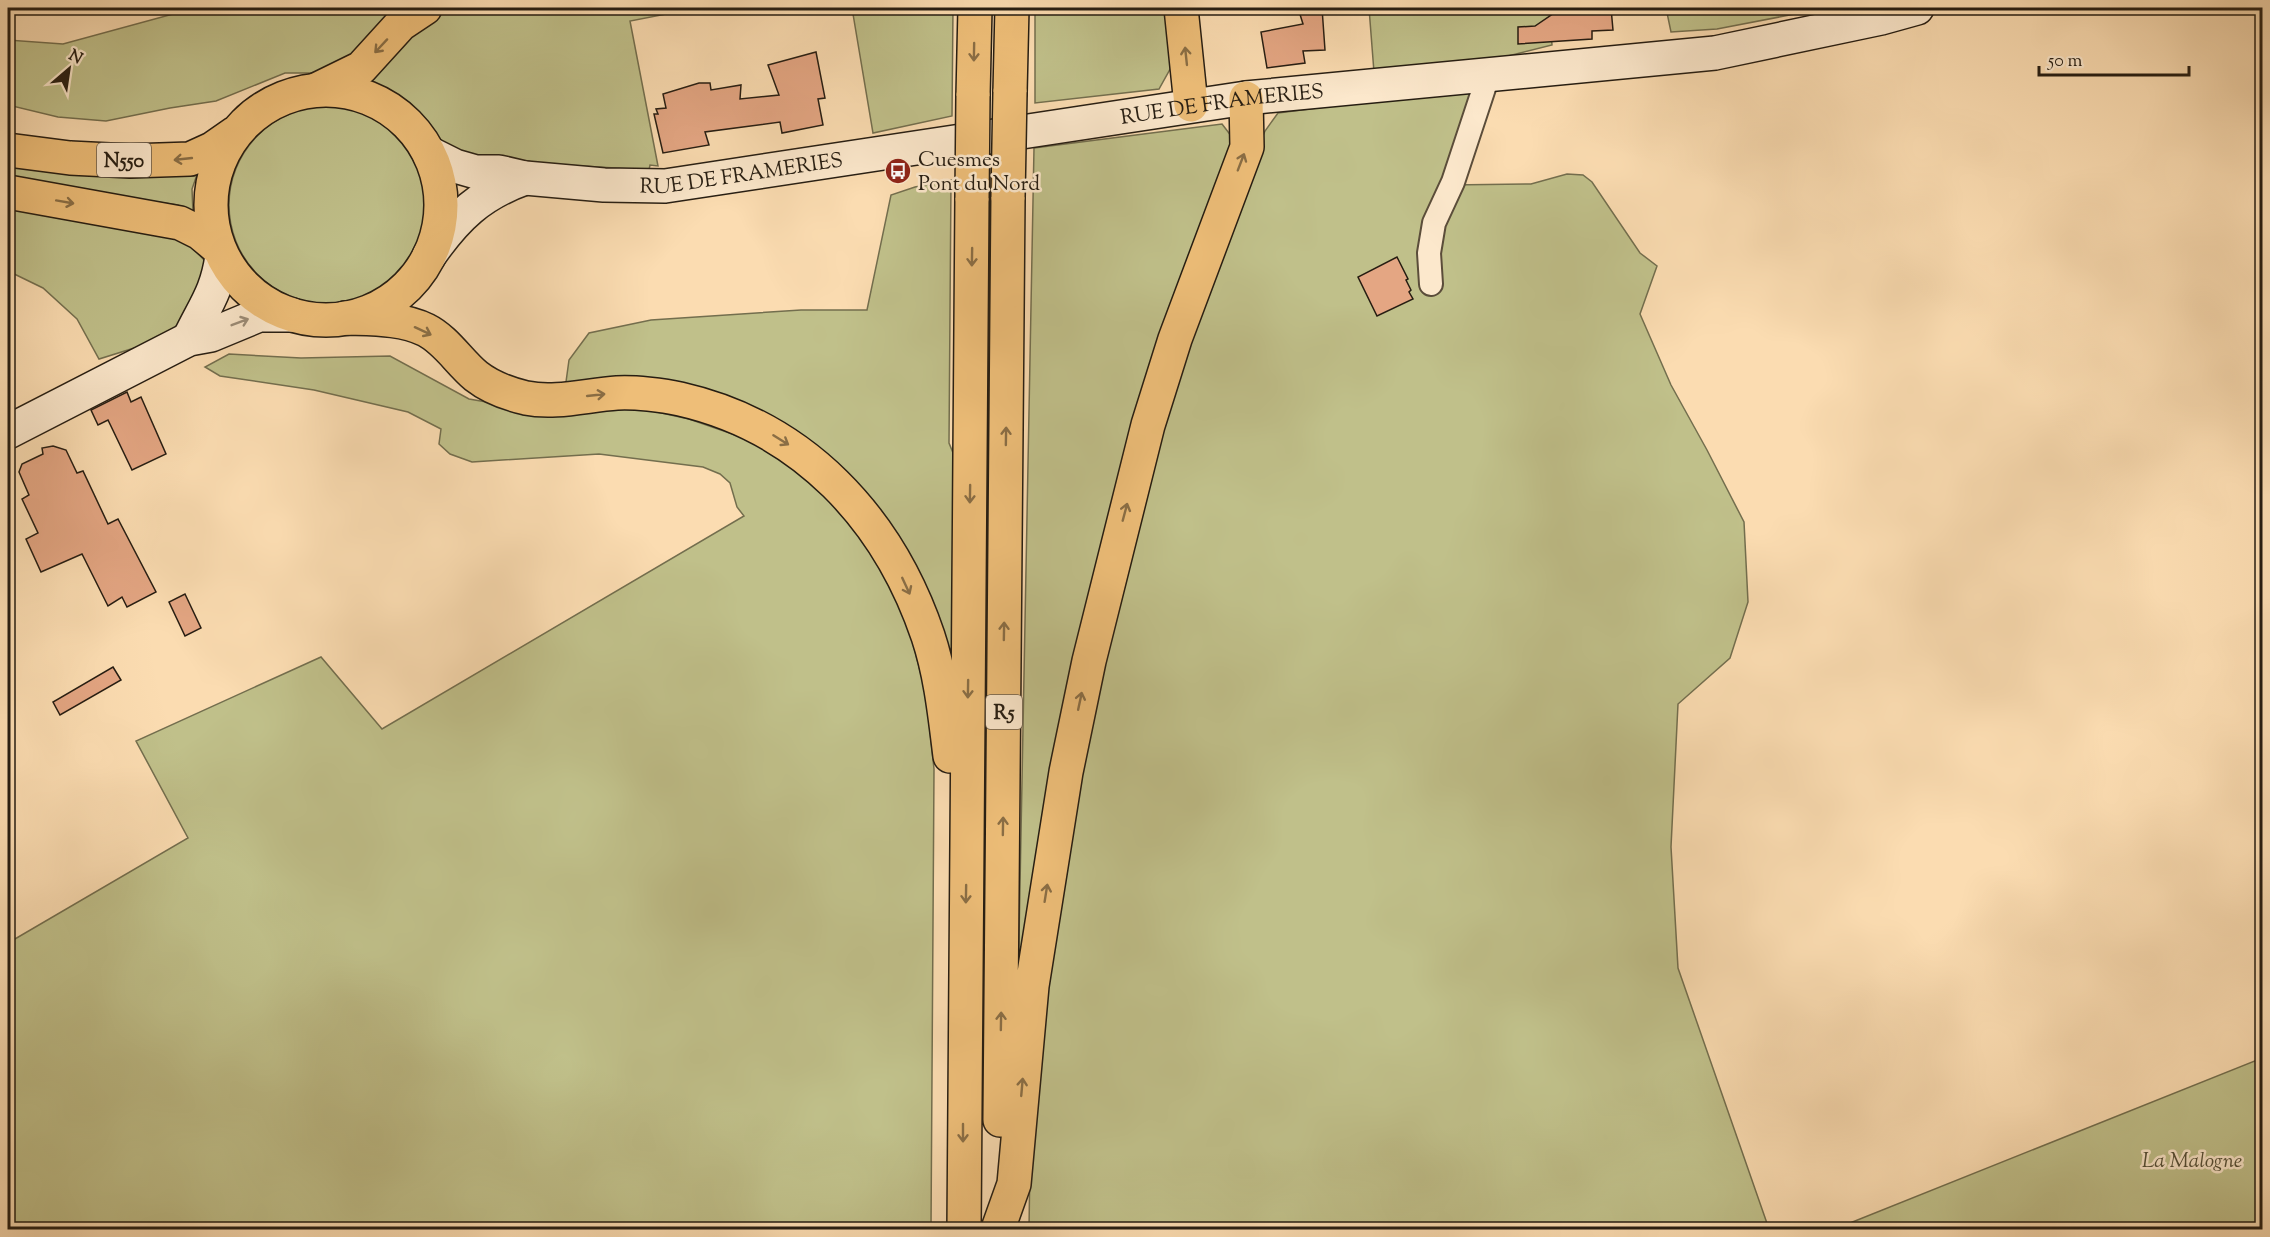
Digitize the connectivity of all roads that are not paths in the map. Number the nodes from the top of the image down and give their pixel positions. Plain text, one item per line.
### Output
1 (425, 8) edge
2 (975, 8) edge
3 (1012, 8) edge
4 (1181, 8) edge
5 (1917, 8) edge
6 (1490, 73) junction
7 (316, 90) junction
8 (1246, 98) junction
9 (1191, 105) junction
10 (235, 133) junction
11 (8, 150) edge
12 (429, 153) junction
13 (525, 178) junction
14 (8, 192) edge
15 (220, 252) junction
16 (429, 256) junction
17 (1431, 284) dead end
18 (292, 315) junction
19 (345, 318) junction
20 (189, 339) junction
21 (8, 432) edge
22 (966, 815) junction
23 (999, 1228) edge
24 (964, 1230) edge

1 -> 7 highway
2 -> 22 highway, R5, bridge
23 -> 3 highway, R5, bridge
9 -> 4 highway
5 - 6 main road, RUE DE FRAMERIES
6 - 8 main road, RUE DE FRAMERIES
6 - 17 street
7 - 10 highway
7 - 12 highway
8 - 9 main road, RUE DE FRAMERIES
23 -> 8 highway
9 - 13 main road, RUE DE FRAMERIES
10 -> 11 highway, N550
10 - 15 highway
12 - 13 main road, RUE DE FRAMERIES
12 - 16 highway
13 - 16 main road, RUE DE FRAMERIES
14 -> 15 highway, N550
15 - 18 highway
15 - 20 main road
16 - 19 highway
18 - 19 highway
20 -> 18 main road
19 -> 22 highway
20 - 21 main road
22 -> 24 highway, R5

